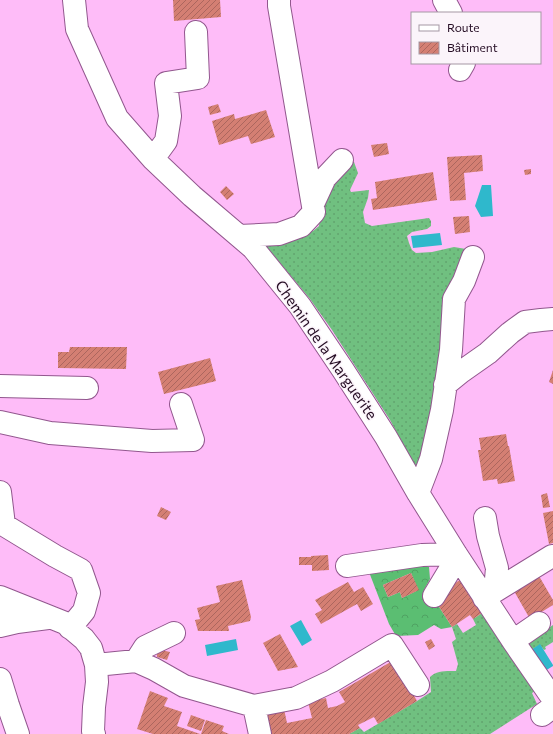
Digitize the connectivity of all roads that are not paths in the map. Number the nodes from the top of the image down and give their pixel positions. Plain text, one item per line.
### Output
1 (74, 0) edge
2 (279, 0) edge
3 (444, 0) edge
4 (450, 12) edge
5 (196, 32) dead end
6 (153, 159) junction
7 (342, 160) dead end
8 (313, 204) junction
9 (239, 236) junction
10 (473, 257) dead end
11 (553, 319) edge
12 (0, 386) edge
13 (445, 386) junction
14 (87, 388) dead end
15 (181, 404) dead end
16 (0, 422) edge
17 (0, 492) edge
18 (418, 493) junction
19 (485, 518) dead end
20 (456, 554) junction
21 (552, 556) edge
22 (347, 566) dead end
23 (490, 594) junction
24 (434, 596) dead end
25 (0, 597) edge
26 (0, 609) edge
27 (49, 618) junction
28 (0, 622) edge
29 (539, 623) dead end
30 (0, 626) edge
31 (70, 628) junction
32 (174, 633) dead end
33 (513, 641) junction
34 (136, 661) junction
35 (96, 665) junction
36 (0, 679) edge
37 (418, 685) dead end
38 (254, 706) junction
39 (549, 707) edge
40 (18, 734) edge
41 (94, 734) edge
42 (260, 734) edge

1 - 6 street, Chemin de la Marguerite
2 - 8 street
3 - 4 street
5 - 6 street
6 - 9 street, Chemin de la Marguerite
7 - 8 street
8 - 9 street
9 - 18 street, Chemin de la Marguerite
10 - 13 street
11 - 13 street
12 - 14 street
13 - 18 street
15 - 16 street
17 - 31 street
18 - 20 street, Chemin de la Marguerite
19 - 23 street
20 - 22 street
20 - 23 street, Chemin de la Marguerite
20 - 24 street
21 - 23 street
23 - 33 street, Chemin de la Marguerite
25 - 27 street
26 - 28 street
27 - 30 street
27 - 31 street
29 - 33 street
31 - 35 street
32 - 34 street
33 - 39 street, Chemin de la Marguerite
34 - 35 street
34 - 38 street
35 - 41 street
36 - 40 street
37 - 38 street
38 - 42 street

